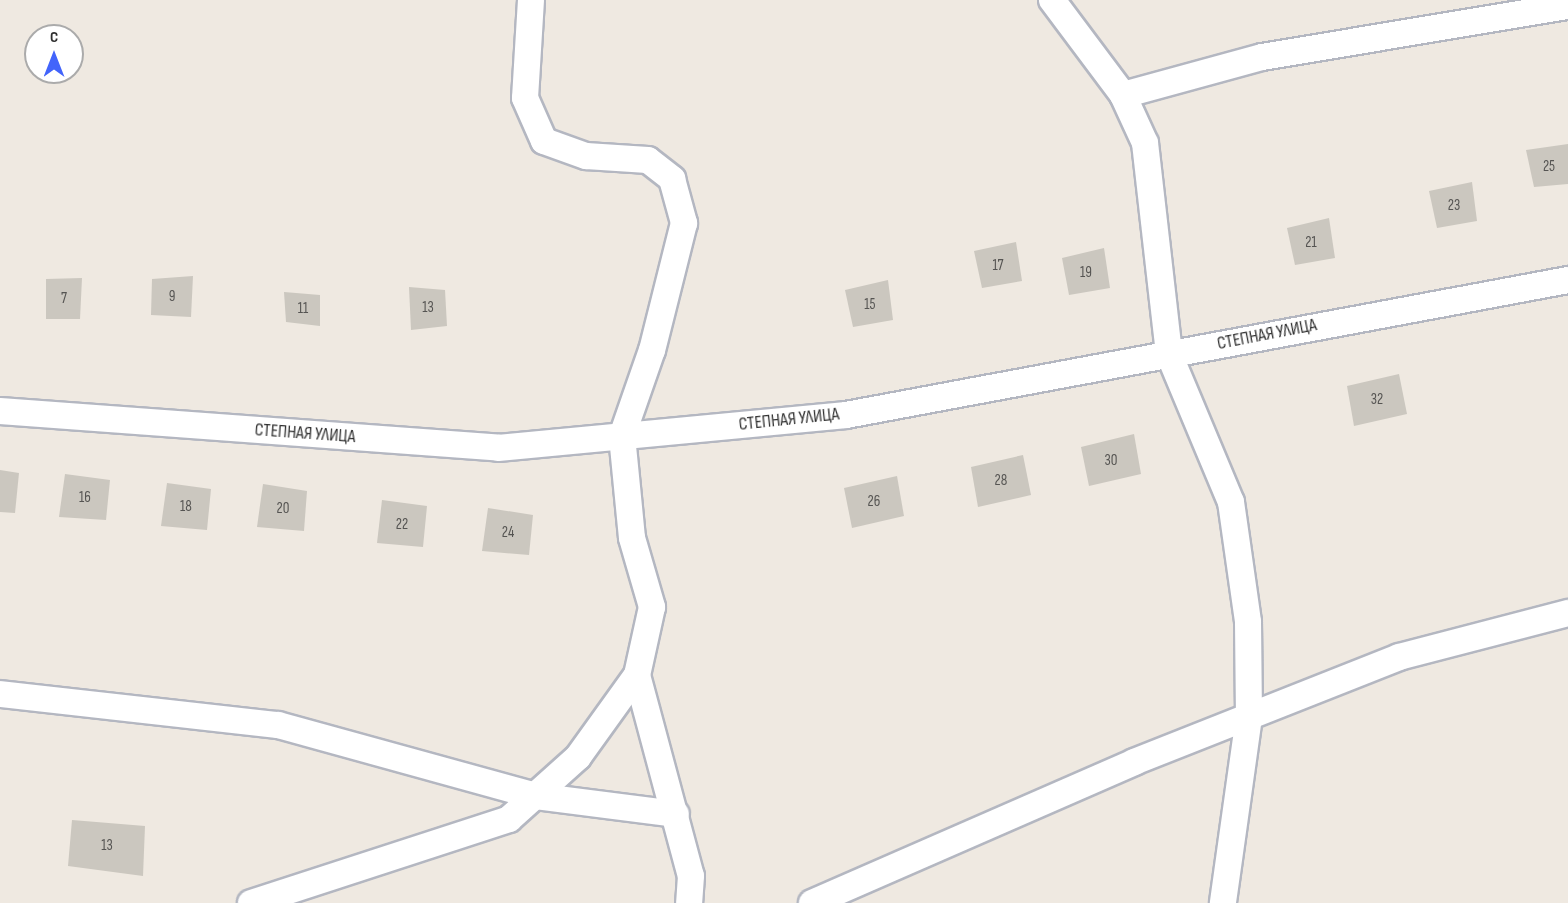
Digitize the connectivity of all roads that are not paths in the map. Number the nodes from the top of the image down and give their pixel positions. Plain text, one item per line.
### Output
1 (531, 0) edge
2 (1052, 0) edge
3 (1568, 6) edge
4 (1123, 95) junction
5 (1568, 280) edge
6 (1169, 354) junction
7 (0, 411) edge
8 (622, 436) junction
9 (1568, 613) edge
10 (637, 675) junction
11 (0, 694) edge
12 (1249, 717) junction
13 (535, 796) junction
14 (676, 814) junction
15 (251, 903) edge
16 (689, 903) edge
17 (812, 903) edge
18 (1223, 903) edge

1 - 8 street
2 - 4 street
3 - 4 street
4 - 6 street
5 - 6 street, СТЕПНАЯ УЛИЦА
6 - 8 street, СТЕПНАЯ УЛИЦА
6 - 12 street
7 - 8 street, СТЕПНАЯ УЛИЦА
8 - 10 street
9 - 12 street
10 - 13 street
10 - 14 street
11 - 13 street
12 - 17 street
12 - 18 street
13 - 14 street
13 - 15 street
14 - 16 street

